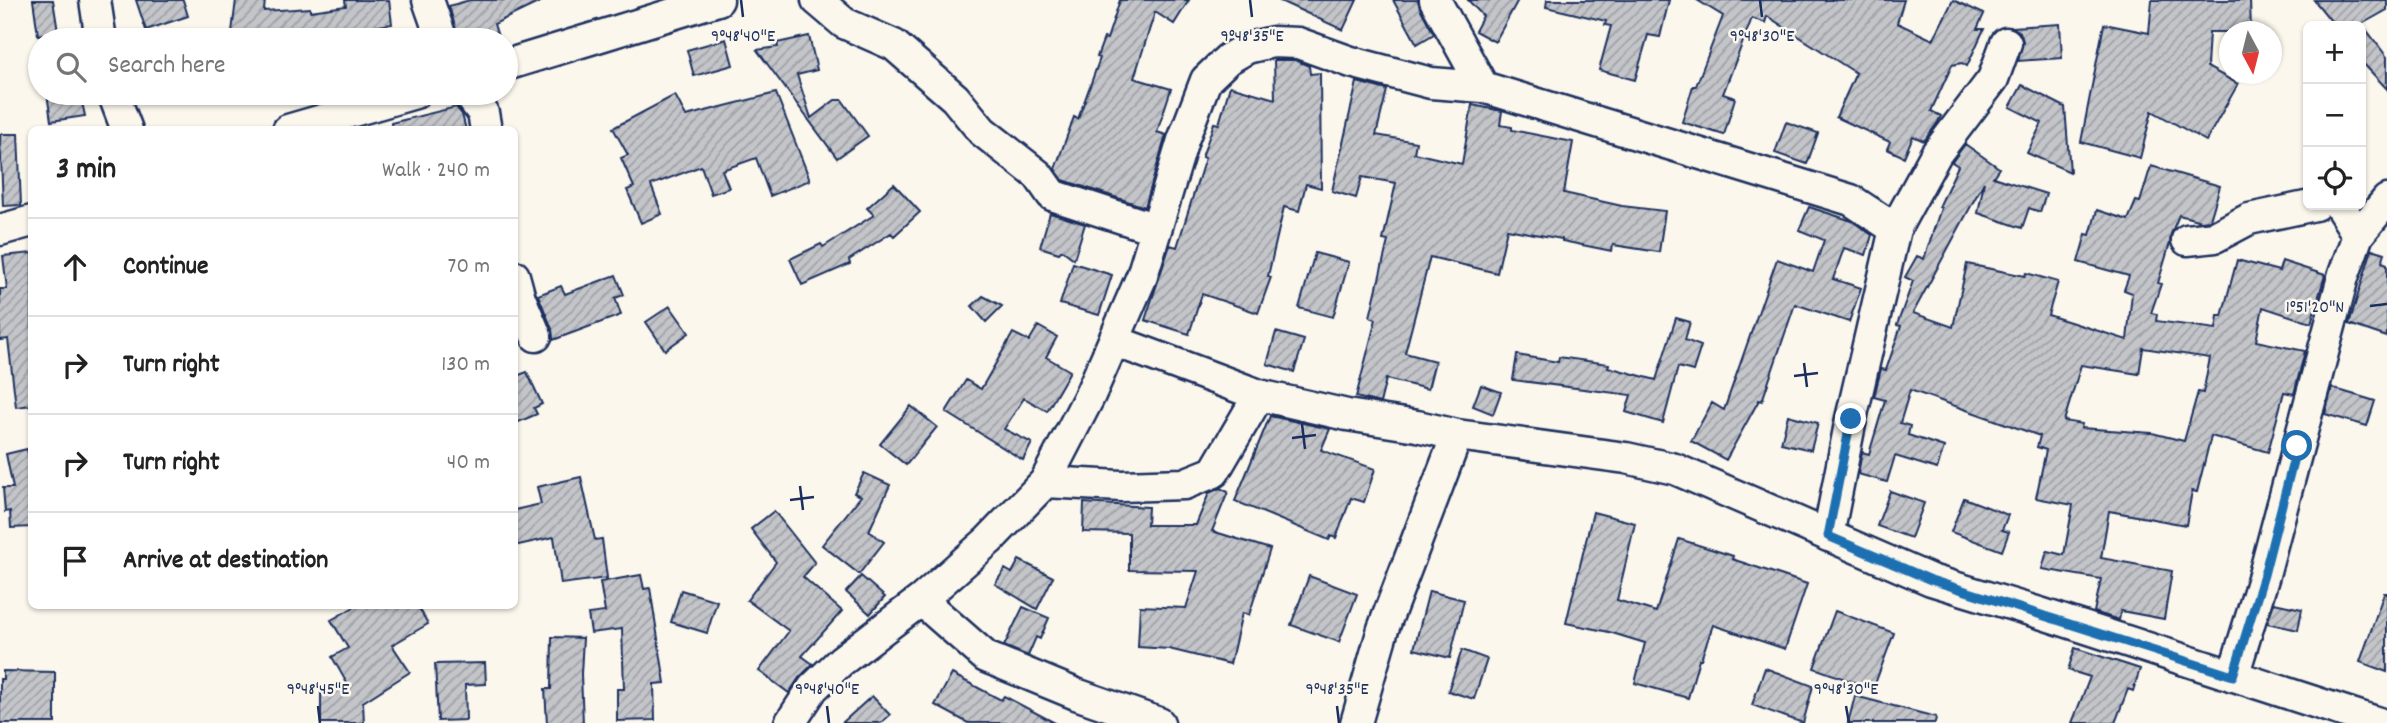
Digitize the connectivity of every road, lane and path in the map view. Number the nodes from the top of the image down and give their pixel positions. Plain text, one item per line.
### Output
1 (95, 0) edge
2 (428, 0) edge
3 (719, 0) edge
4 (817, 0) edge
5 (1435, 0) edge
6 (99, 28) edge
7 (438, 28) edge
8 (2006, 43) dead end
9 (518, 61) edge
10 (1483, 87) junction
11 (118, 105) edge
12 (374, 105) edge
13 (477, 105) edge
14 (125, 126) edge
15 (302, 126) edge
16 (485, 126) edge
17 (2366, 197) edge
18 (2387, 199) edge
19 (2303, 208) edge
20 (2342, 210) edge
21 (28, 221) edge
22 (1156, 229) junction
23 (1895, 229) junction
24 (0, 230) edge
25 (2358, 235) junction
26 (2187, 240) dead end
27 (518, 291) edge
28 (536, 336) dead end
29 (1115, 341) junction
30 (1259, 395) junction
31 (1457, 435) junction
32 (1045, 482) junction
33 (1828, 536) junction
34 (921, 600) junction
35 (2233, 676) junction
36 (790, 723) edge
37 (1159, 723) edge
38 (1356, 723) edge
39 (2379, 723) edge

1 - 6 street
2 - 7 street
3 - 9 street
4 - 22 street
5 - 10 street
8 - 23 street
10 - 22 street
10 - 23 street
11 - 14 street
12 - 15 street
13 - 16 street
17 - 18 street
18 - 25 street
19 - 26 street
20 - 25 street
21 - 24 street
22 - 29 street
23 - 33 street
25 - 35 street
27 - 28 street
29 - 30 street
29 - 32 street
30 - 31 street
30 - 32 street
31 - 33 street
31 - 38 street
32 - 34 street
33 - 35 street
34 - 36 street
34 - 37 street
35 - 39 street

